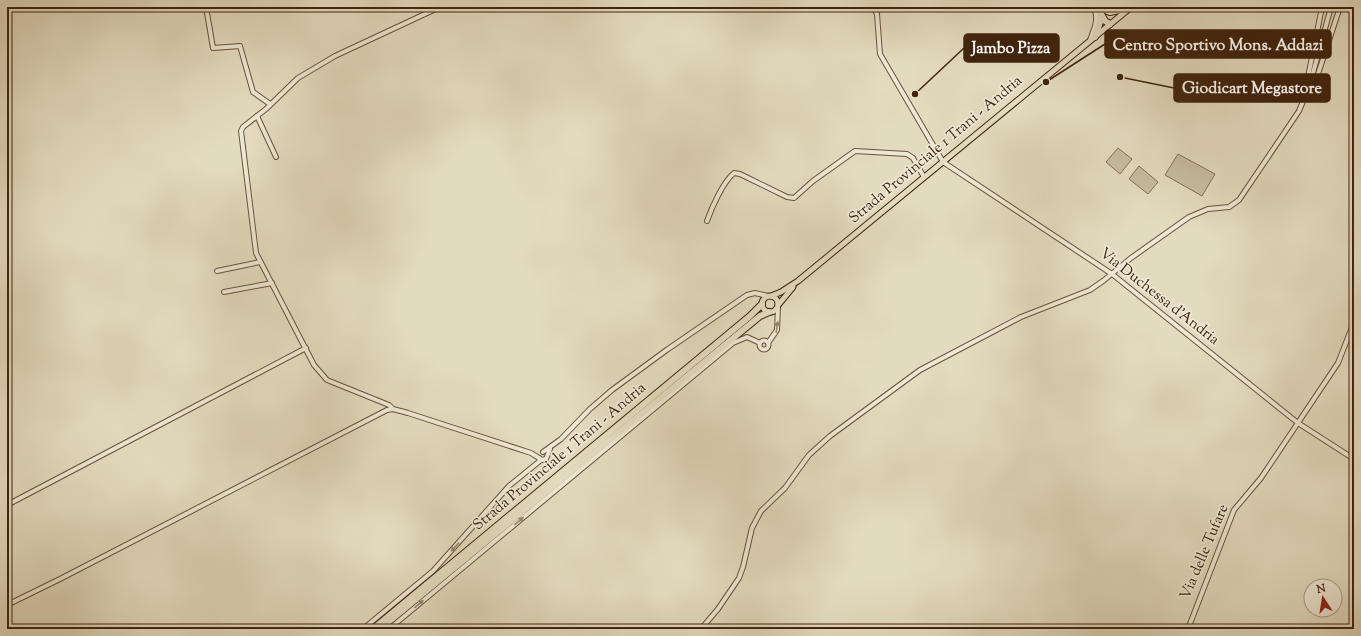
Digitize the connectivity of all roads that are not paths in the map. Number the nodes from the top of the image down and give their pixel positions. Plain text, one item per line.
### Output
1 (206, 7) edge
2 (440, 7) edge
3 (873, 7) edge
4 (1093, 7) edge
5 (1130, 7) edge
6 (1322, 7) edge
7 (1331, 7) edge
8 (1340, 7) edge
9 (1099, 8) edge
10 (1110, 24) junction
11 (1093, 38) junction
12 (1310, 84) junction
13 (270, 104) junction
14 (257, 116) junction
15 (276, 158) dead end
16 (943, 162) junction
17 (924, 177) junction
18 (707, 221) dead end
19 (260, 262) junction
20 (217, 271) dead end
21 (1112, 274) junction
22 (798, 282) junction
23 (272, 283) junction
24 (224, 292) dead end
25 (760, 294) junction
26 (769, 296) junction
27 (763, 303) junction
28 (778, 306) junction
29 (769, 312) junction
30 (1354, 322) edge
31 (760, 343) junction
32 (768, 343) junction
33 (306, 348) junction
34 (393, 409) junction
35 (1298, 423) junction
36 (551, 448) junction
37 (541, 456) junction
38 (1354, 459) edge
39 (7, 505) edge
40 (7, 605) edge
41 (363, 629) edge
42 (373, 629) edge
43 (380, 629) edge
44 (389, 629) edge
45 (701, 629) edge
46 (1188, 629) edge

1 - 13 street
2 - 13 street
3 - 16 street
4 - 11 street
5 - 9 highway
5 - 10 main road, Strada Provinciale 1 Trani - Andria
6 - 12 street
7 - 12 street
8 - 12 street
9 - 10 highway
9 - 11 highway
10 - 11 main road, Strada Provinciale 1 Trani - Andria
11 - 16 main road, Strada Provinciale 1 Trani - Andria
12 - 21 street
13 - 14 street
14 - 15 street
14 - 19 street
16 - 17 main road, Strada Provinciale 1 Trani - Andria
16 - 21 street, Via Duchessa d'Andria
17 - 18 street
17 - 22 main road, Strada Provinciale 1 Trani - Andria
19 - 20 street
19 - 23 street
21 - 35 street, Via Duchessa d'Andria
21 - 45 street
22 - 26 main road, Strada Provinciale 1 Trani - Andria
22 - 28 main road, Strada Provinciale 1 Trani - Andria
23 - 24 street
23 - 33 street
25 - 26 street
25 - 27 street
25 - 36 street
26 - 27 main road, Strada Provinciale 1 Trani - Andria
26 - 28 main road
27 - 29 main road
27 - 42 highway, Strada Provinciale 1 Trani - Andria
28 - 29 main road, Strada Provinciale 1 Trani - Andria
32 -> 28 street
29 - 43 highway, Strada Provinciale 1 Trani - Andria
30 - 35 street
31 - 32 street
31 - 32 street
44 -> 31 street
33 - 34 street
33 - 39 street
34 - 37 street
34 - 40 street
35 - 38 street, Via Duchessa d'Andria
35 - 46 street, Via delle Tufare
36 - 37 street
36 - 37 street
37 -> 41 street

